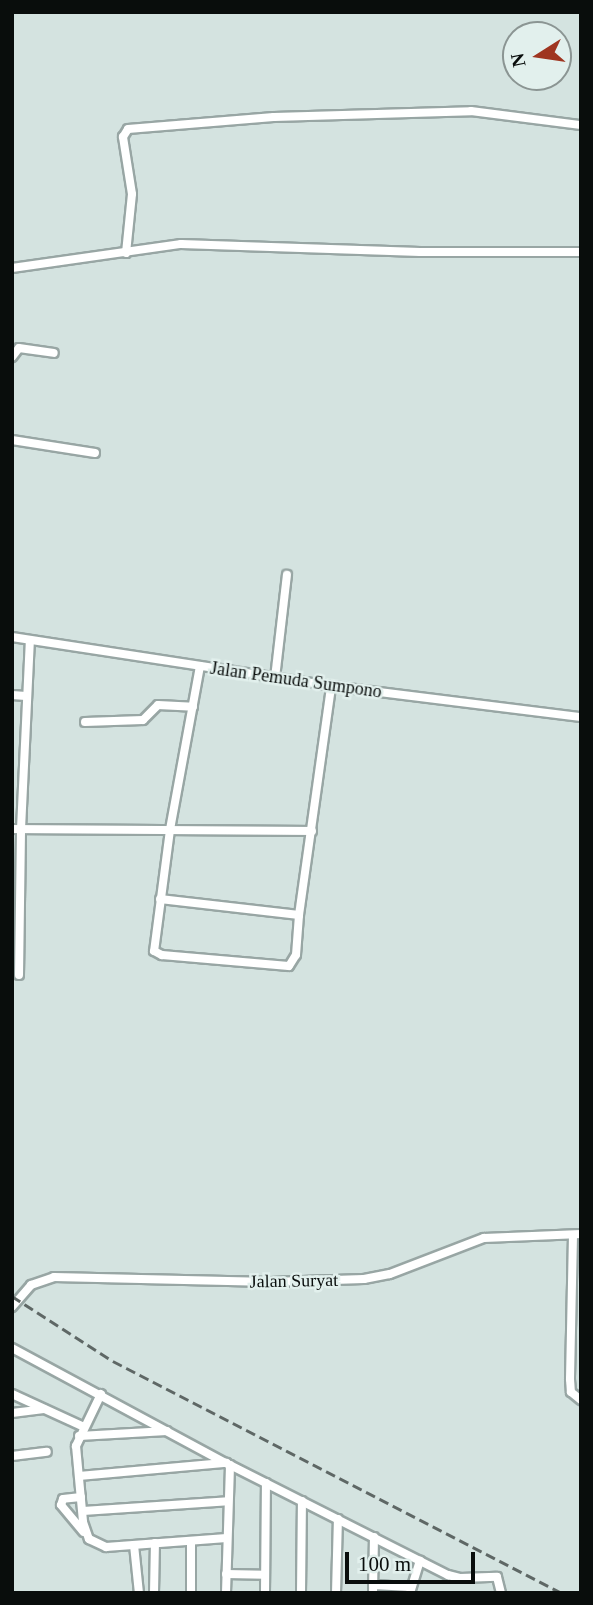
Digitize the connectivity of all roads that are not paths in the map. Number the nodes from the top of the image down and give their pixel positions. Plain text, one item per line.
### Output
1 (581, 125) edge
2 (581, 252) edge
3 (126, 253) junction
4 (12, 268) edge
5 (54, 353) dead end
6 (12, 357) edge
7 (12, 440) edge
8 (95, 453) dead end
9 (287, 575) dead end
10 (12, 637) edge
11 (30, 640) junction
12 (200, 667) junction
13 (275, 678) junction
14 (331, 686) junction
15 (12, 695) edge
16 (26, 696) junction
17 (193, 707) junction
18 (581, 717) edge
19 (85, 722) dead end
20 (16, 829) edge
21 (170, 830) junction
22 (312, 831) junction
23 (160, 899) junction
24 (299, 915) junction
25 (19, 975) dead end
26 (577, 1234) edge
27 (576, 1306) edge
28 (12, 1307) edge
29 (12, 1348) edge
30 (12, 1394) edge
31 (102, 1394) junction
32 (581, 1400) edge
33 (46, 1409) junction
34 (12, 1413) edge
35 (84, 1427) junction
36 (169, 1431) junction
37 (79, 1436) junction
38 (47, 1452) dead end
39 (12, 1456) edge
40 (228, 1464) junction
41 (79, 1476) junction
42 (266, 1483) junction
43 (81, 1497) junction
44 (228, 1501) junction
45 (302, 1501) junction
46 (83, 1511) junction
47 (338, 1519) junction
48 (86, 1534) junction
49 (374, 1537) junction
50 (227, 1538) junction
51 (191, 1541) junction
52 (155, 1543) junction
53 (134, 1545) junction
54 (420, 1561) junction
55 (226, 1574) junction
56 (265, 1575) junction
57 (373, 1589) edge
58 (410, 1590) edge
59 (139, 1593) edge
60 (153, 1593) edge
61 (191, 1593) edge
62 (226, 1593) edge
63 (265, 1593) edge
64 (301, 1593) edge
65 (336, 1593) edge
66 (501, 1593) edge

1 - 3 street
2 - 3 street
3 - 4 street
5 - 6 street
7 - 8 street
9 - 13 street
10 - 11 street, Jalan Pemuda Sumpono
11 - 12 street, Jalan Pemuda Sumpono
11 - 16 street
12 - 13 street, Jalan Pemuda Sumpono
12 - 17 street
13 - 14 street, Jalan Pemuda Sumpono
14 - 18 street, Jalan Pemuda Sumpono
14 - 22 street
15 - 16 street
16 - 20 street
17 - 19 street
17 - 21 street
20 - 21 street
20 - 25 street
21 - 22 street
21 - 23 street
22 - 24 street
23 - 24 street
23 - 24 street
26 - 27 street
26 - 28 street, Jalan Suryat
27 - 32 street
29 - 31 street
30 - 33 street
31 - 35 street
31 - 36 street
33 - 34 street
33 - 35 street
35 - 37 street
36 - 37 street
36 - 40 street
37 - 41 street
38 - 39 street
40 - 41 street
40 - 42 street
40 - 44 street
41 - 43 street
42 - 45 street
42 - 56 street
43 - 46 street
43 - 48 street
44 - 46 street
44 - 50 street
45 - 47 street
45 - 64 street
46 - 48 street
47 - 49 street
47 - 65 street
48 - 53 street
49 - 54 street
49 - 57 street
50 - 51 street
50 - 55 street
51 - 52 street
51 - 61 street
52 - 53 street
52 - 60 street
53 - 59 street
54 - 58 street
54 - 66 street
55 - 56 street
55 - 62 street
56 - 63 street
57 - 58 street

